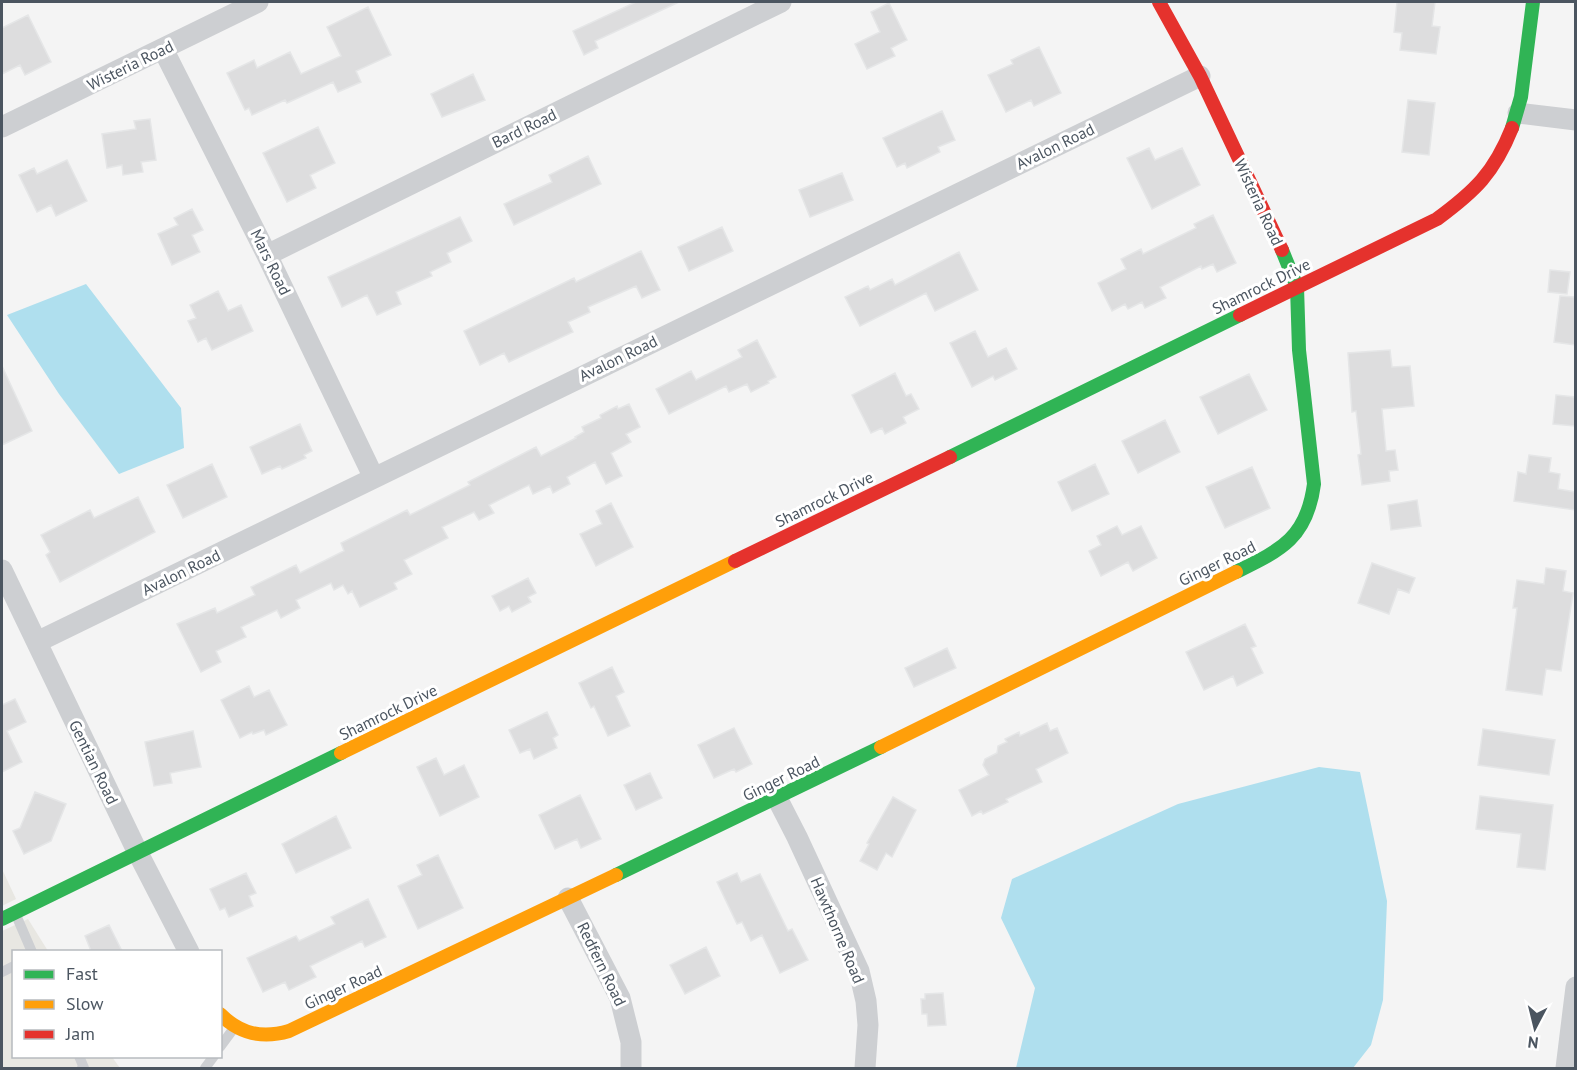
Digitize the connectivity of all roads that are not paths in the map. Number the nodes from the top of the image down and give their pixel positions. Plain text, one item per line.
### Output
1 (258, 2) edge
2 (781, 2) edge
3 (1159, 2) edge
4 (1533, 2) edge
5 (163, 49) junction
6 (1200, 76) junction
7 (1518, 113) junction
8 (1575, 120) edge
9 (2, 128) edge
10 (267, 255) junction
11 (1297, 287) junction
12 (374, 478) junction
13 (1304, 524) joint
14 (2, 570) edge
15 (36, 642) junction
16 (777, 798) junction
17 (138, 853) junction
18 (568, 898) junction
19 (15, 912) junction
20 (2, 918) edge
21 (32, 950) edge
22 (188, 950) edge
23 (1575, 987) edge
24 (222, 1016) edge
25 (236, 1027) junction
26 (222, 1044) edge
27 (632, 1068) edge
28 (865, 1068) edge
29 (1566, 1068) edge

1 - 5 street, Wisteria Road
2 - 10 street, Bard Road
3 - 6 street, Wisteria Road
4 - 7 street, Shamrock Drive
5 - 9 street, Wisteria Road
5 - 10 street, Mars Road
6 - 11 street, Wisteria Road
6 - 12 street, Avalon Road
7 - 8 street
7 - 11 street, Shamrock Drive
10 - 12 street, Mars Road
11 - 13 street, Wisteria Road
11 - 17 street, Shamrock Drive
12 - 15 street, Avalon Road
13 - 16 street, Ginger Road
14 - 15 street, Gentian Road
15 - 17 street, Gentian Road
16 - 18 street, Ginger Road
16 - 28 street, Hawthorne Road
17 - 19 street, Shamrock Drive
17 - 22 street, Gentian Road
18 - 25 street, Ginger Road
18 - 27 street, Redfern Road
19 - 20 street, Shamrock Drive
19 - 21 lane
23 - 29 street
24 - 25 street
25 - 26 lane

